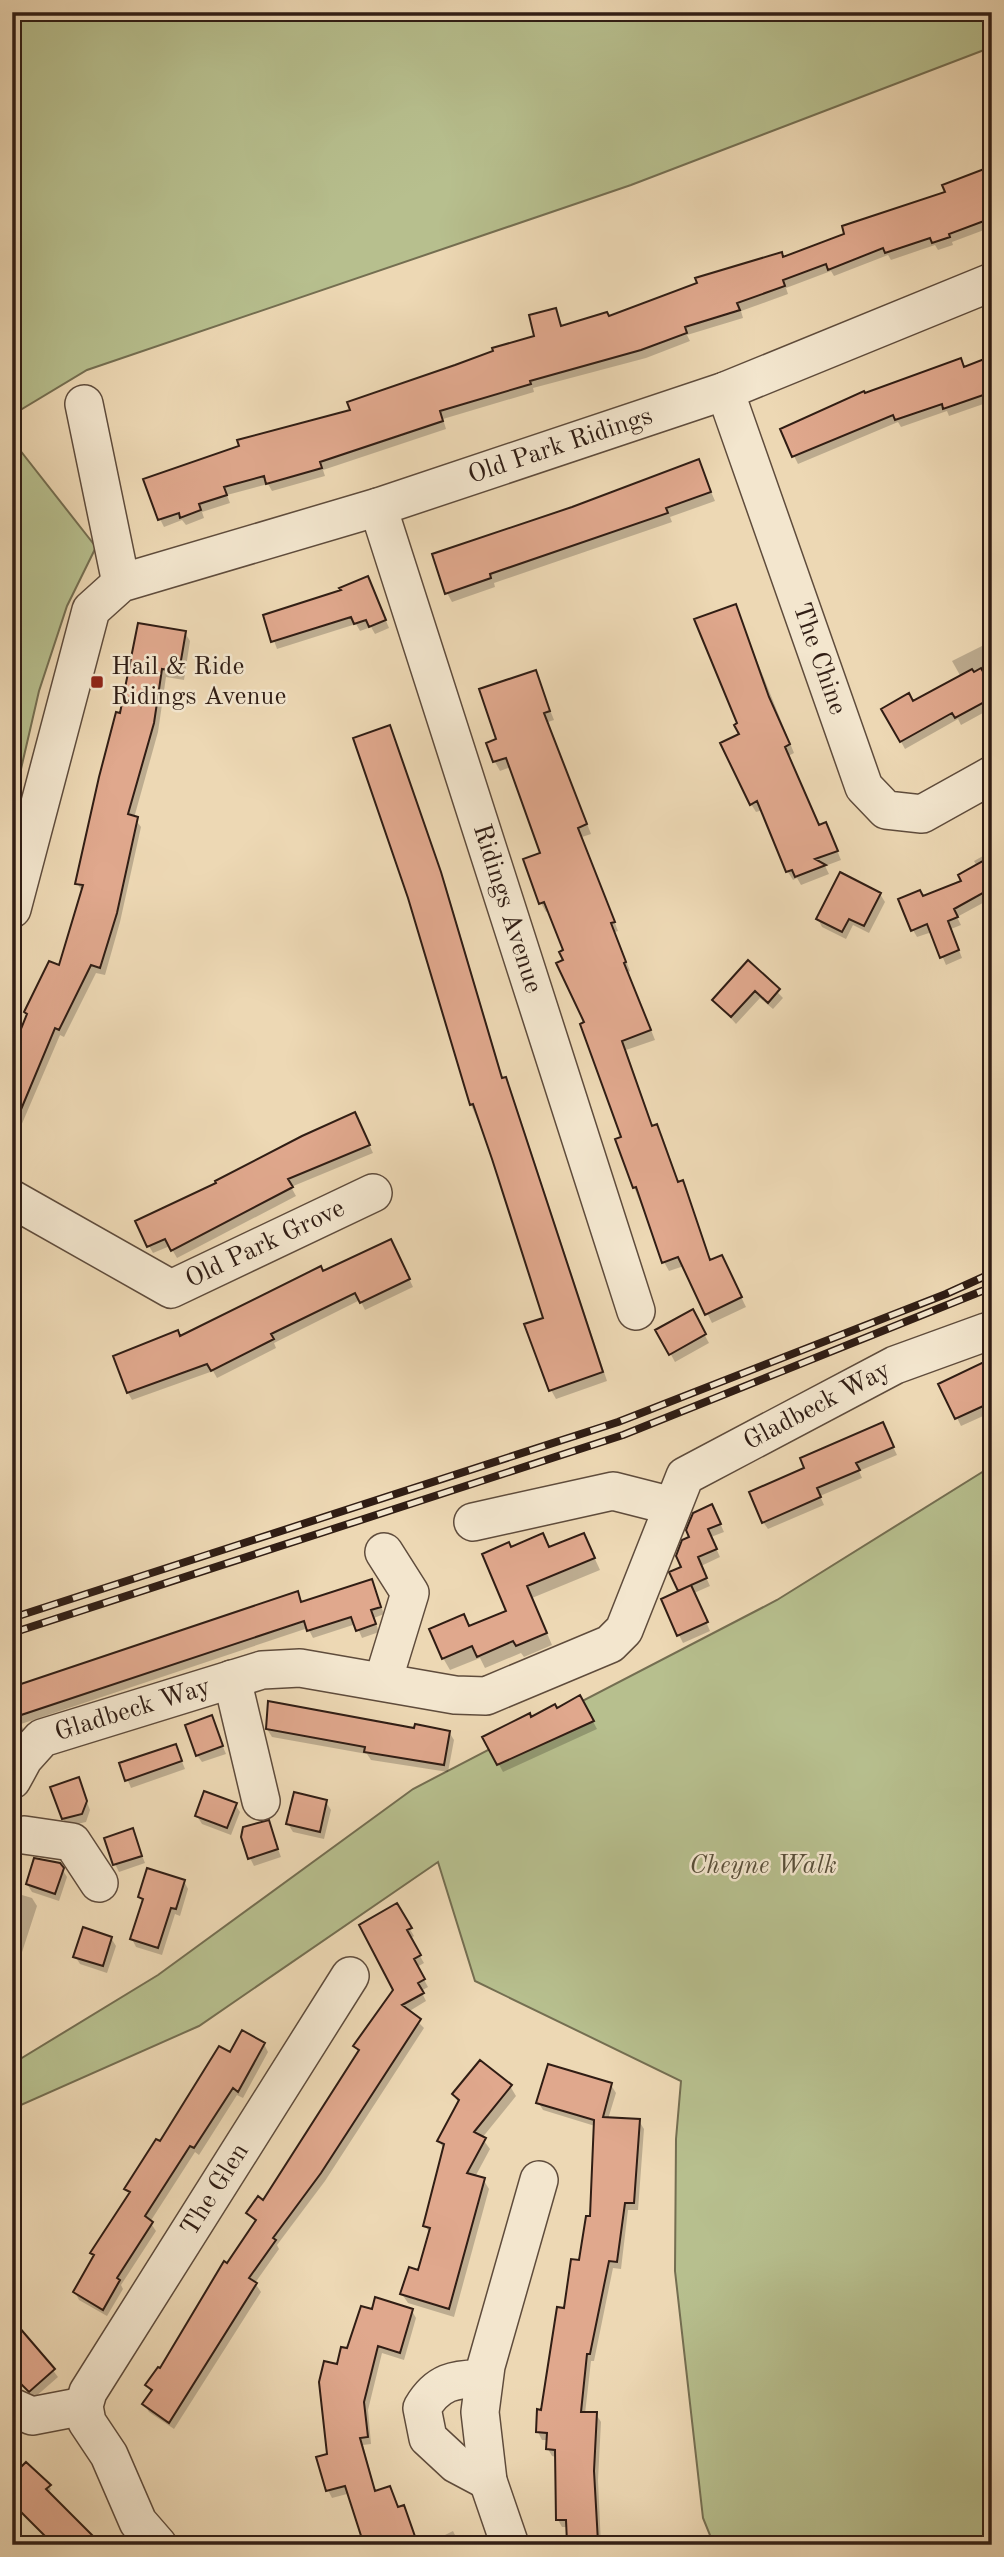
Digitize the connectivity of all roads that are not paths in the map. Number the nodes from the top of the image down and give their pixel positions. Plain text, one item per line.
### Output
1 (992, 282) edge
2 (725, 391) junction
3 (84, 404) dead end
4 (378, 507) junction
5 (121, 583) junction
6 (992, 775) edge
7 (12, 909) edge
8 (373, 1193) dead end
9 (12, 1199) edge
10 (636, 1311) dead end
11 (986, 1332) dead end
12 (672, 1506) junction
13 (473, 1522) dead end
14 (384, 1552) dead end
15 (232, 1679) junction
16 (383, 1681) junction
17 (12, 1780) edge
18 (12, 1795) edge
19 (261, 1801) dead end
20 (18, 1842) edge
21 (99, 1883) dead end
22 (351, 1976) dead end
23 (539, 2180) dead end
24 (483, 2379) junction
25 (84, 2406) junction
26 (12, 2407) edge
27 (488, 2482) junction
28 (158, 2545) edge
29 (510, 2545) edge

1 - 2 street, Old Park Ridings
2 - 4 street, Old Park Ridings
2 - 6 street, The Chine
3 - 5 street
4 - 5 street, Old Park Ridings
4 - 10 street, Ridings Avenue
5 - 7 street
8 - 9 street, Old Park Grove
11 - 12 street, Gladbeck Way
12 - 13 street
12 - 16 street, Gladbeck Way
14 - 16 street
15 - 16 street, Gladbeck Way
15 - 17 street, Gladbeck Way
15 - 19 street, Gladbeck Way
18 - 20 street
20 - 21 street
22 - 25 street, The Glen
23 - 24 street
24 - 27 street
24 - 27 street
25 - 26 street
25 - 28 street
27 - 29 street

